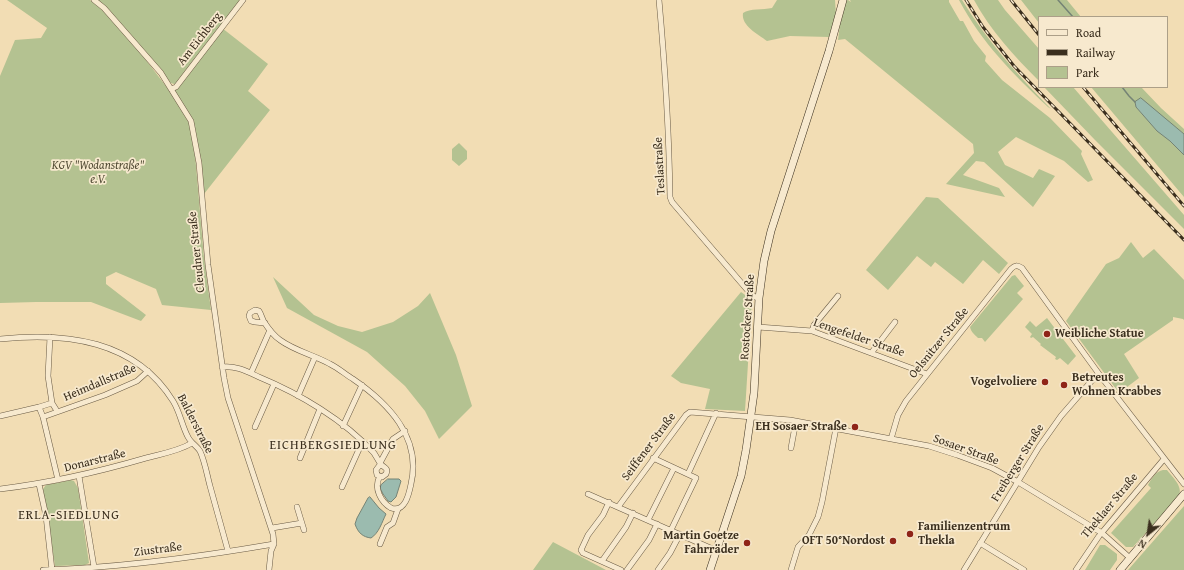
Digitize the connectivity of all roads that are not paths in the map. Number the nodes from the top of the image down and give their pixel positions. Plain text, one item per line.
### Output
1 (94, 0) edge
2 (243, 0) edge
3 (659, 0) edge
4 (843, 0) edge
5 (171, 89) junction
6 (838, 296) dead end
7 (759, 298) junction
8 (895, 322) dead end
9 (265, 323) dead end
10 (758, 328) junction
11 (270, 330) junction
12 (812, 331) junction
13 (50, 338) junction
14 (0, 339) edge
15 (872, 352) junction
16 (315, 357) junction
17 (222, 367) junction
18 (148, 372) junction
19 (251, 373) junction
20 (927, 374) junction
21 (1099, 374) junction
22 (274, 384) junction
23 (362, 385) junction
24 (298, 396) junction
25 (52, 403) junction
26 (40, 407) junction
27 (320, 410) junction
28 (58, 411) junction
29 (716, 413) junction
30 (0, 416) edge
31 (752, 416) junction
32 (43, 417) junction
33 (796, 421) junction
34 (343, 426) junction
35 (255, 427) dead end
36 (836, 428) junction
37 (405, 431) junction
38 (891, 439) junction
39 (192, 443) junction
40 (363, 443) junction
41 (791, 448) dead end
42 (300, 458) dead end
43 (653, 458) junction
44 (1164, 459) junction
45 (381, 464) junction
46 (674, 468) junction
47 (688, 474) junction
48 (79, 476) junction
49 (380, 476) junction
50 (58, 480) junction
51 (1018, 482) junction
52 (39, 484) junction
53 (1184, 484) edge
54 (342, 487) dead end
55 (0, 490) edge
56 (588, 494) dead end
57 (1184, 494) edge
58 (609, 502) junction
59 (297, 507) dead end
60 (618, 507) junction
61 (398, 509) junction
62 (633, 513) junction
63 (648, 520) junction
64 (302, 523) junction
65 (657, 524) junction
66 (272, 528) junction
67 (304, 530) dead end
68 (671, 530) junction
69 (1102, 533) junction
70 (680, 534) junction
71 (980, 542) junction
72 (274, 544) junction
73 (380, 544) dead end
74 (715, 550) junction
75 (228, 551) junction
76 (1130, 558) junction
77 (602, 561) junction
78 (94, 567) junction
79 (43, 570) edge
80 (52, 570) edge
81 (72, 570) edge
82 (269, 570) edge
83 (621, 570) edge
84 (627, 570) edge
85 (658, 570) edge
86 (710, 570) edge
87 (791, 570) edge
88 (964, 570) edge
89 (1024, 570) edge
90 (1076, 570) edge
91 (1120, 570) edge

1 - 5 street, Cleudner Straße
2 - 5 street, Am Eichberg
3 - 7 street, Teslastraße
4 - 7 main road, Rostocker Straße
5 - 17 street, Cleudner Straße
6 - 12 street
7 - 10 main road, Rostocker Straße
8 - 15 street
9 - 11 street
10 - 12 street, Lengefelder Straße
10 - 31 main road, Rostocker Straße
11 - 16 street
11 - 19 street
12 - 15 street, Lengefelder Straße
13 - 14 street, Balderstraße
13 - 18 street, Balderstraße
13 - 25 street
15 - 20 street, Lengefelder Straße
16 - 23 street
16 - 24 street
17 - 19 street
17 - 66 street, Cleudner Straße
18 - 28 street, Heimdallstraße
18 - 39 street, Balderstraße
19 - 22 street
20 - 21 street, Oelsnitzer Straße
20 - 38 street, Oelsnitzer Straße
21 - 44 street
21 - 51 street, Freiberger Straße
22 - 24 street
22 - 35 street
23 - 34 street
23 - 37 street
24 - 27 street
25 - 26 street, Heimdallstraße
25 - 28 street, Heimdallstraße
26 - 30 street, Heimdallstraße
26 - 32 street
27 - 34 street
27 - 42 street
28 - 32 street, Heimdallstraße
29 - 31 street, Seiffener Straße
29 - 43 street, Seiffener Straße
29 - 47 street
31 - 33 street, Sosaer Straße
31 - 74 main road, Rostocker Straße
32 - 50 street
33 - 36 street, Sosaer Straße
33 - 41 street
34 - 40 street
36 - 38 street, Sosaer Straße
36 - 87 street
37 - 45 street
37 - 61 street
38 - 51 street, Sosaer Straße
39 - 48 street, Donarstraße
39 - 75 street, Balderstraße
40 - 45 street
40 - 54 street
43 - 46 street
43 - 60 street, Seiffener Straße
44 - 53 street
44 - 69 street, Theklaer Straße
45 - 49 street
45 - 49 street
46 - 47 street
46 - 63 street
47 - 68 street
48 - 50 street, Donarstraße
48 - 78 street
49 - 61 street
50 - 52 street, Donarstraße
51 - 69 street, Sosaer Straße
51 - 71 street, Freiberger Straße
52 - 55 street, Donarstraße
52 - 80 street
56 - 58 street
57 - 76 main road
58 - 60 street
58 - 77 street
59 - 64 street
60 - 62 street
61 - 73 street
62 - 63 street
62 - 77 street
63 - 65 street
64 - 66 street
64 - 67 street
65 - 68 street
65 - 84 street
66 - 72 street, Cleudner Straße
68 - 70 street
69 - 76 street, Sosaer Straße
69 - 90 street, Theklaer Straße
70 - 74 street
70 - 85 street
71 - 88 street, Freiberger Straße
71 - 89 street
72 - 75 street, Ziustraße
72 - 82 street, Cleudner Straße
74 - 86 main road, Rostocker Straße
75 - 78 street, Ziustraße
76 - 91 main road
77 - 83 street
78 - 81 street, Ziustraße
79 - 80 street, Ziustraße
80 - 81 street, Ziustraße

